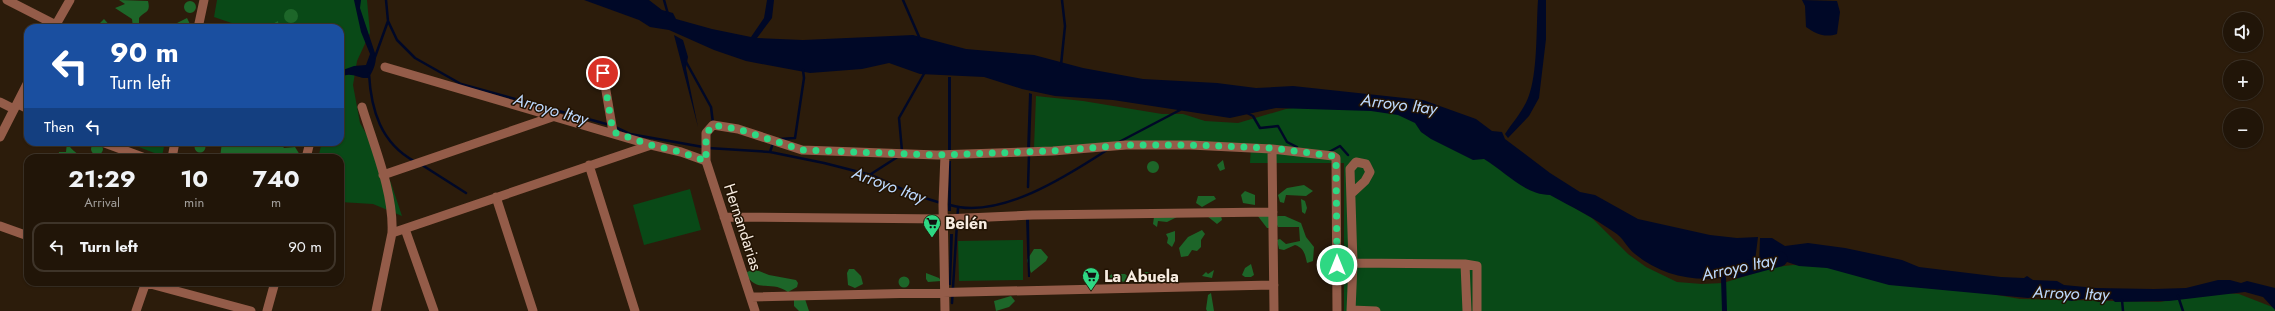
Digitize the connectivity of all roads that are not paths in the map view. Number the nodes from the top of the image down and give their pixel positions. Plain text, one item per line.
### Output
1 (8, 0) edge
2 (70, 0) edge
3 (204, 0) edge
4 (50, 24) edge
5 (57, 24) edge
6 (199, 24) edge
7 (385, 67) dead end
8 (603, 73) dead end
9 (24, 90) edge
10 (0, 102) edge
11 (16, 106) junction
12 (362, 107) dead end
13 (24, 108) edge
14 (556, 116) junction
15 (613, 132) junction
16 (0, 137) edge
17 (651, 145) junction
18 (113, 146) edge
19 (1272, 148) junction
20 (134, 154) edge
21 (945, 155) junction
22 (706, 161) junction
23 (589, 165) junction
24 (383, 175) junction
25 (1352, 194) dead end
26 (496, 197) junction
27 (1273, 212) junction
28 (724, 218) junction
29 (944, 219) junction
30 (0, 226) edge
31 (406, 229) junction
32 (392, 233) junction
33 (24, 235) edge
34 (1353, 263) junction
35 (1465, 264) junction
36 (1274, 285) junction
37 (144, 286) edge
38 (160, 286) edge
39 (274, 286) edge
40 (945, 292) junction
41 (751, 297) junction
42 (136, 311) edge
43 (251, 311) edge
44 (267, 311) edge
45 (376, 311) edge
46 (434, 311) edge
47 (533, 311) edge
48 (635, 311) edge
49 (755, 311) edge
50 (945, 311) edge
51 (1274, 311) edge
52 (1337, 311) edge
53 (1352, 311) edge
54 (1376, 311) edge
55 (1467, 311) edge
56 (1477, 311) edge

1 - 4 street
2 - 5 street
3 - 6 street
7 - 14 street
8 - 15 street
9 - 11 street
10 - 11 street
11 - 13 street
11 - 16 street
12 - 24 street
14 - 15 street
14 - 24 street
15 - 17 street
17 - 22 street
17 - 23 street
18 - 20 street
19 - 21 street
19 - 27 street
19 - 52 street
21 - 22 street, Hernandarias
21 - 29 street
22 - 28 street, Hernandarias
23 - 26 street
23 - 48 street
24 - 32 street
25 - 34 street
26 - 31 street
26 - 47 street
27 - 29 street
27 - 36 street
28 - 29 street
28 - 41 street, Hernandarias
29 - 40 street
30 - 33 street
31 - 32 street
31 - 46 street
32 - 45 street
34 - 35 street
34 - 53 street
35 - 55 street
35 - 56 street
36 - 40 street
36 - 51 street
37 - 42 street
38 - 43 street
39 - 44 street
40 - 41 street
40 - 50 street
41 - 49 street, Hernandarias
53 - 54 street

